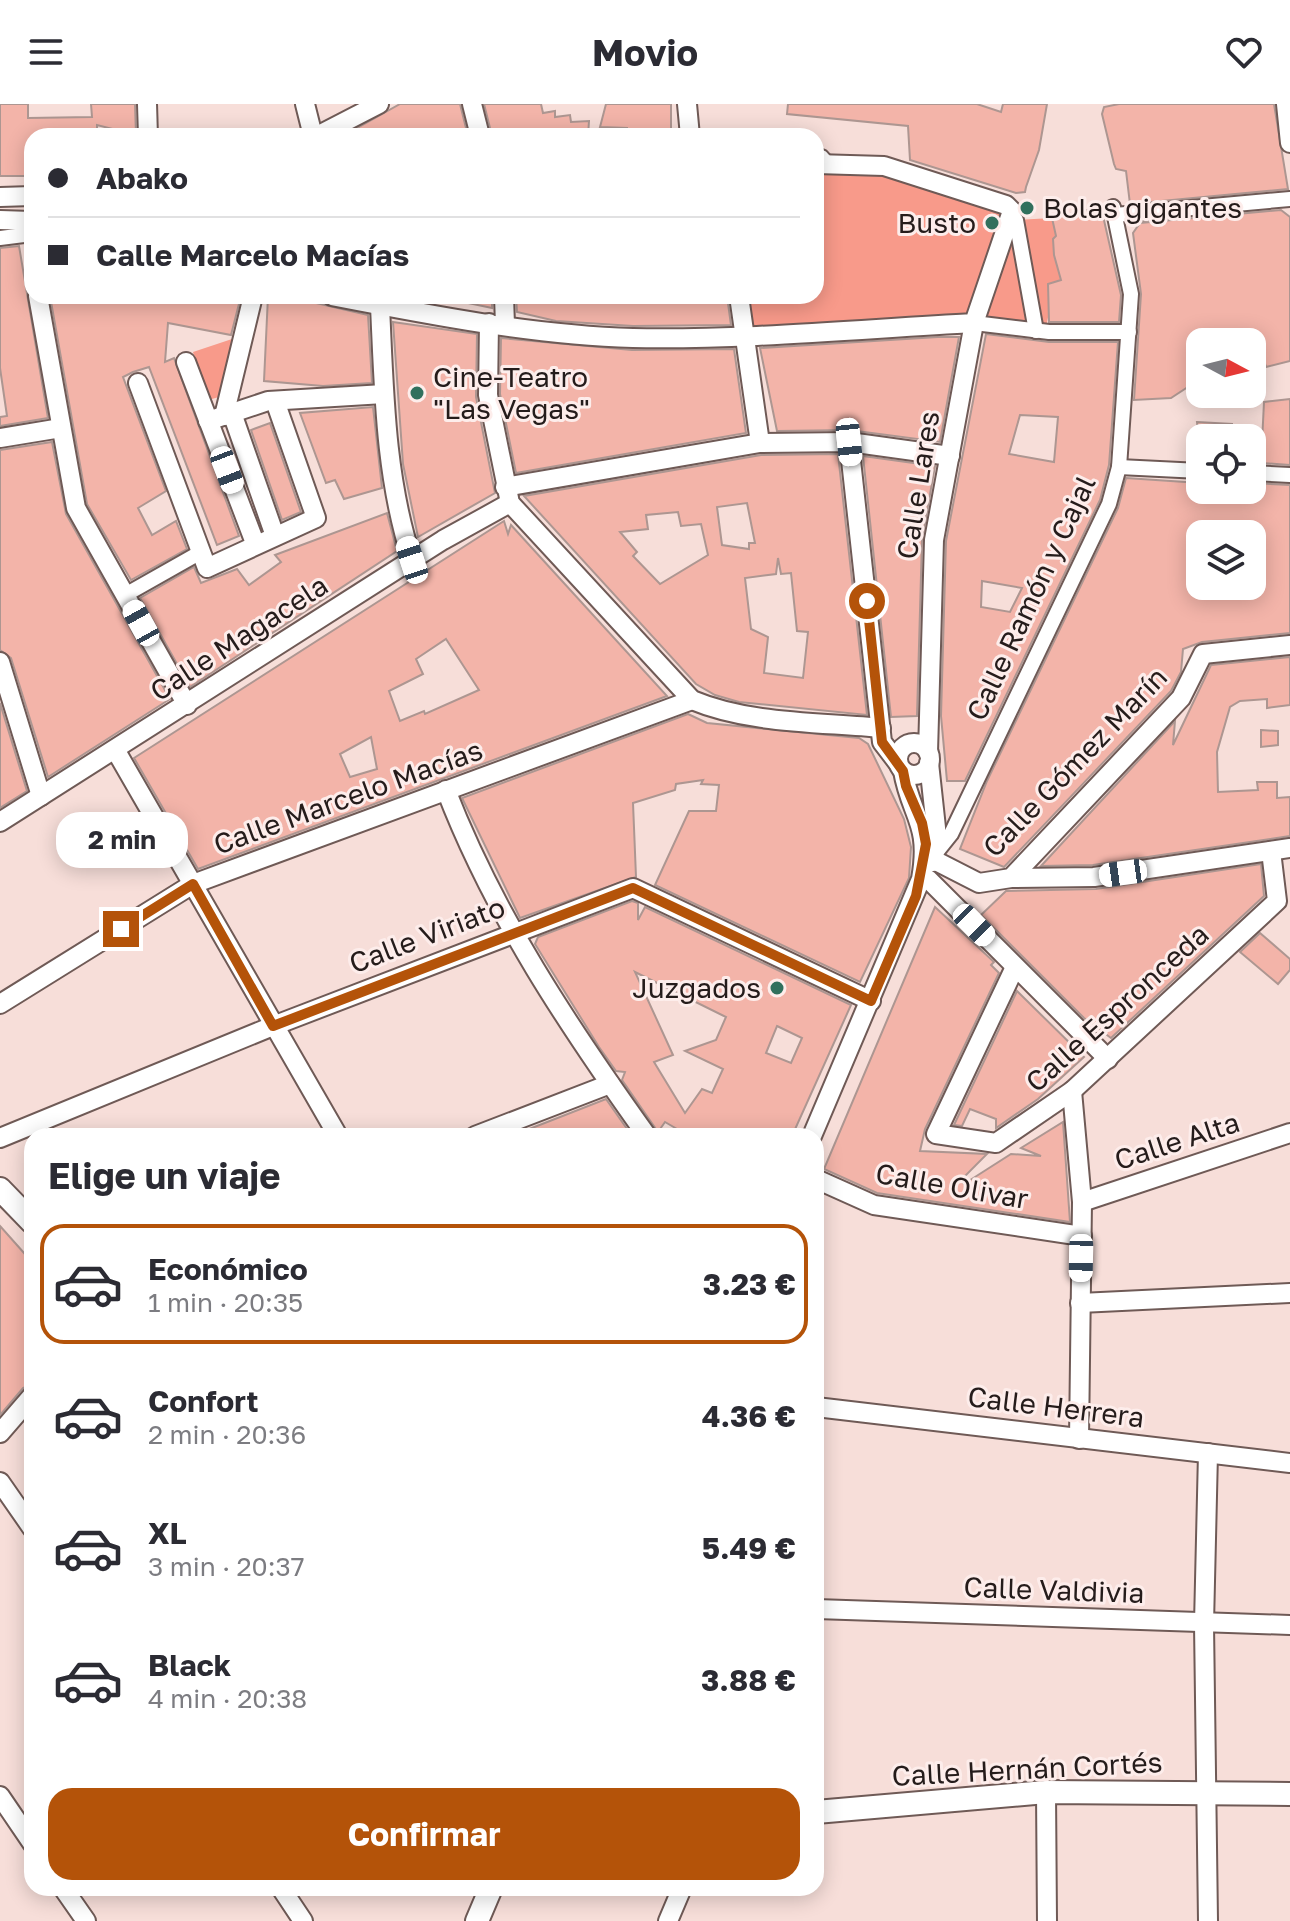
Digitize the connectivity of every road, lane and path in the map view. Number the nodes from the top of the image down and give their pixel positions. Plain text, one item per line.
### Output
1 (147, 104) edge
2 (305, 104) edge
3 (379, 104) edge
4 (472, 104) edge
5 (687, 104) edge
6 (1286, 104) edge
7 (148, 128) edge
8 (312, 128) edge
9 (331, 128) edge
10 (478, 128) edge
11 (689, 128) edge
12 (1290, 143) edge
13 (824, 160) edge
14 (24, 196) edge
15 (0, 197) edge
16 (1290, 199) edge
17 (0, 220) edge
18 (1016, 220) dead end
19 (24, 221) edge
20 (24, 235) edge
21 (0, 238) edge
22 (39, 304) edge
23 (251, 304) edge
24 (370, 304) edge
25 (502, 304) edge
26 (740, 304) edge
27 (380, 306) junction
28 (974, 323) junction
29 (497, 324) junction
30 (1036, 331) junction
31 (1129, 332) junction
32 (746, 336) junction
33 (186, 362) dead end
34 (138, 383) dead end
35 (384, 394) junction
36 (275, 401) junction
37 (221, 417) junction
38 (61, 428) junction
39 (0, 438) edge
40 (849, 442) junction
41 (760, 443) junction
42 (950, 456) junction
43 (1119, 467) junction
44 (1186, 470) edge
45 (1266, 474) edge
46 (1290, 475) edge
47 (508, 495) junction
48 (275, 536) junction
49 (255, 543) junction
50 (201, 552) junction
51 (412, 560) junction
52 (125, 595) junction
53 (1290, 645) edge
54 (0, 662) edge
55 (692, 700) junction
56 (187, 705) junction
57 (881, 728) junction
58 (116, 751) junction
59 (928, 757) junction
60 (901, 767) junction
61 (446, 790) junction
62 (41, 796) junction
63 (0, 822) edge
64 (1281, 850) edge
65 (934, 857) junction
66 (1011, 878) junction
67 (928, 879) junction
68 (979, 883) junction
69 (193, 884) junction
70 (916, 896) junction
71 (953, 905) junction
72 (512, 932) junction
73 (1015, 967) junction
74 (871, 1001) junction
75 (0, 1004) edge
76 (273, 1026) junction
77 (1108, 1059) junction
78 (610, 1084) junction
79 (1072, 1091) junction
80 (24, 1128) edge
81 (24, 1128) edge
82 (333, 1128) edge
83 (496, 1128) edge
84 (641, 1128) edge
85 (815, 1128) edge
86 (1290, 1133) edge
87 (0, 1138) edge
88 (824, 1183) edge
89 (0, 1189) edge
90 (1082, 1202) junction
91 (24, 1214) edge
92 (1082, 1236) junction
93 (1290, 1293) edge
94 (1080, 1303) junction
95 (24, 1405) edge
96 (824, 1408) edge
97 (0, 1433) edge
98 (1079, 1439) junction
99 (1208, 1453) junction
100 (1290, 1463) edge
101 (0, 1482) edge
102 (24, 1516) edge
103 (824, 1609) edge
104 (1204, 1624) junction
105 (1290, 1625) edge
106 (1046, 1792) junction
107 (1206, 1792) junction
108 (1290, 1794) edge
109 (0, 1796) edge
110 (824, 1811) edge
111 (24, 1831) edge
112 (69, 1896) edge
113 (286, 1896) edge
114 (488, 1896) edge
115 (679, 1896) edge
116 (86, 1921) edge
117 (303, 1921) edge
118 (477, 1921) edge
119 (668, 1921) edge
120 (1047, 1921) edge
121 (1208, 1921) edge

1 - 7 street
2 - 8 street
3 - 9 street
4 - 10 street
5 - 11 street
6 - 12 street
13 - 28 street, Calle Lares
14 - 15 street
16 - 31 street, Calle Ramón y Cajal
17 - 19 street
18 - 30 street
20 - 21 street
22 - 38 street
23 - 37 street
24 - 27 street
25 - 29 street
26 - 32 street
27 - 29 street
27 - 35 street
28 - 30 street
28 - 32 street
28 - 42 street, Calle Lares
29 - 32 street
29 - 47 street
30 - 31 street
31 - 43 street, Calle Ramón y Cajal
32 - 41 street
33 - 37 street
34 - 50 street
35 - 36 street
35 - 51 street
36 - 37 street
36 - 48 street
37 - 48 street
37 - 49 street
38 - 39 street
38 - 52 street
40 - 41 street, Calle Magacela
40 - 42 street, Calle Magacela
40 - 57 street
41 - 47 street, Calle Magacela
42 - 59 street, Calle Lares
43 - 44 street
43 - 65 street, Calle Ramón y Cajal
45 - 46 street
47 - 51 street, Calle Magacela
47 - 55 street
48 - 49 street
49 - 50 street
50 - 52 street
51 - 56 street, Calle Magacela
52 - 56 street
53 - 66 street, Calle Gómez Marín
54 - 62 street
55 - 57 street
55 - 61 street, Calle Marcelo Macías
56 - 58 street, Calle Magacela
57 - 60 street
58 - 62 street, Calle Magacela
58 - 69 street
59 - 60 street
59 - 60 street
59 - 65 street, Calle Lares
60 - 70 street
61 - 69 street, Calle Marcelo Macías
61 - 72 street
62 - 63 street, Calle Magacela
64 - 66 street
64 - 77 street, Calle Espronceda
65 - 67 street, Calle Lares
65 - 68 street, Calle Gómez Marín
66 - 68 street, Calle Gómez Marín
67 - 70 street, Calle Lares
67 - 71 street
68 - 71 street, Calle Gómez Marín
69 - 75 street, Calle Marcelo Macías
69 - 76 street
70 - 74 street
71 - 73 street
72 - 74 street, Calle Viriato
72 - 76 street, Calle Viriato
72 - 78 street
73 - 77 street
73 - 79 street, Calle Espronceda
74 - 85 street
76 - 80 street, Calle Viriato
76 - 82 street
77 - 79 street, Calle Espronceda
78 - 83 street
78 - 84 street
79 - 90 street
81 - 87 street, Calle Viriato
86 - 90 street, Calle Alta
88 - 92 street, Calle Olivar
89 - 91 street
90 - 92 street
92 - 94 street
93 - 94 street
94 - 98 street
95 - 97 street
96 - 98 street, Calle Herrera
98 - 99 street, Calle Herrera
99 - 100 street, Calle Herrera
99 - 104 street
101 - 102 street
103 - 104 street, Calle Valdivia
104 - 105 street, Calle Valdivia
104 - 107 street
106 - 107 street, Calle Hernán Cortés
106 - 110 street, Calle Hernán Cortés
106 - 120 street
107 - 108 street, Calle Hernán Cortés
107 - 121 street
109 - 111 street
112 - 116 street
113 - 117 street
114 - 118 street
115 - 119 street

